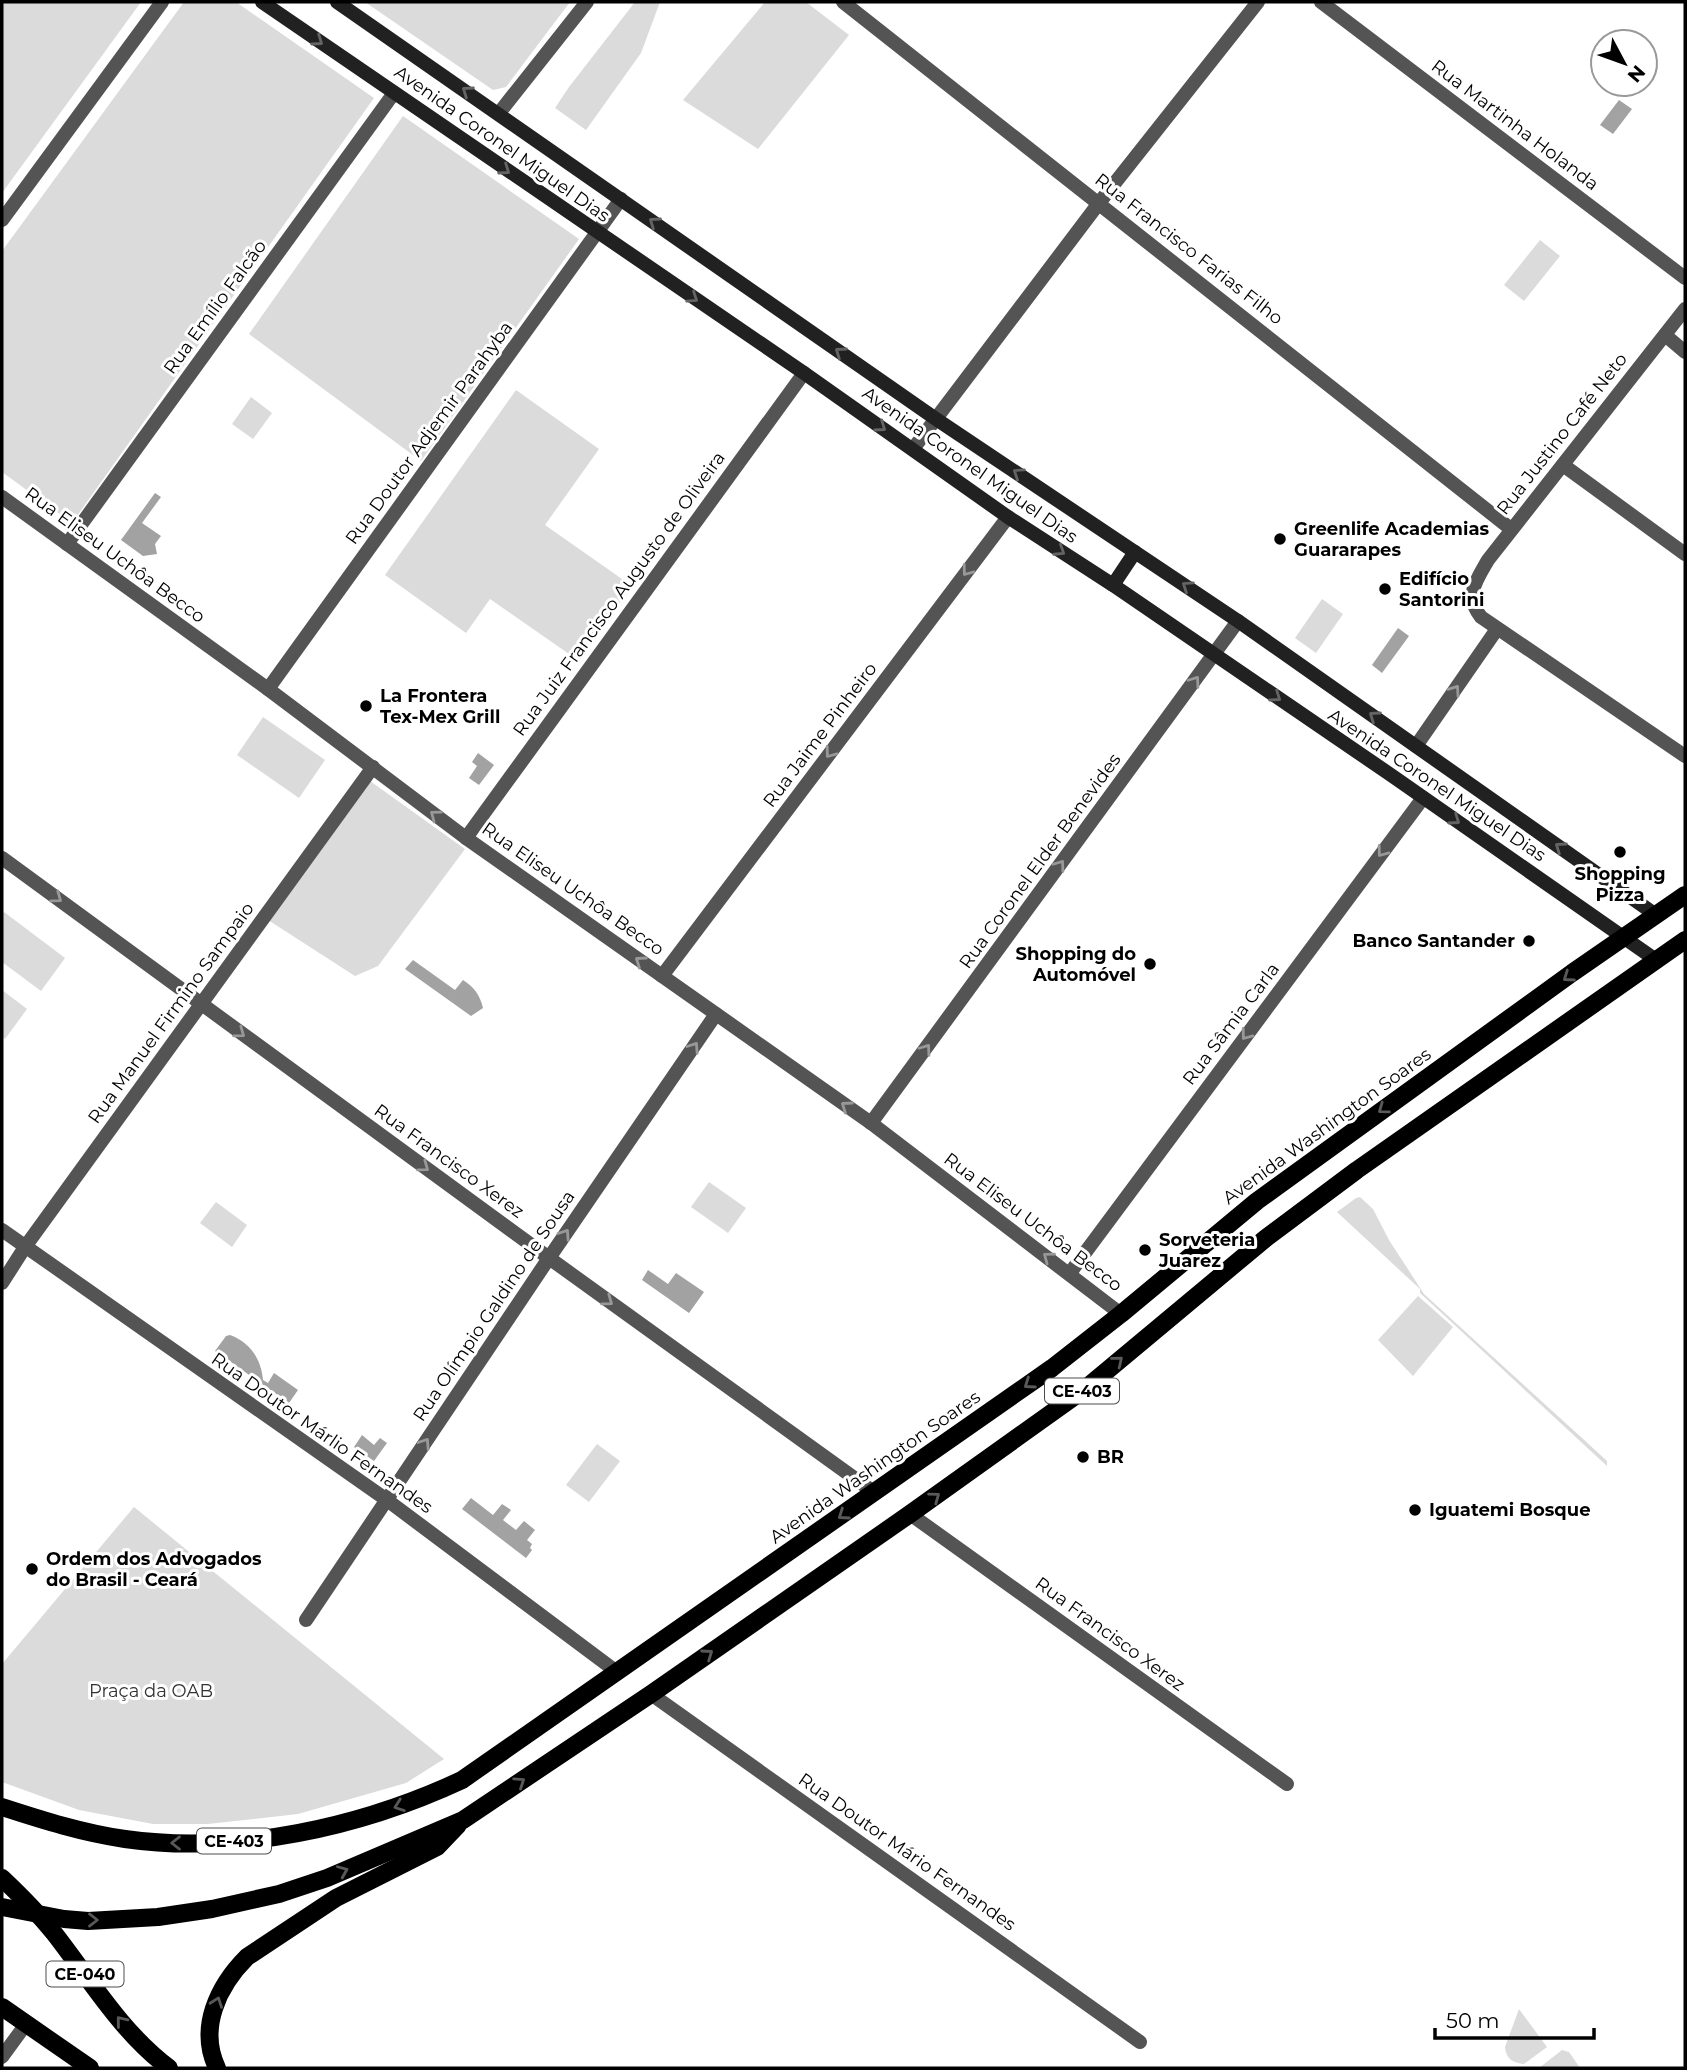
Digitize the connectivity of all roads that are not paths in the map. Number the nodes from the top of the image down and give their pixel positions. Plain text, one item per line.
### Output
1 (162, 2) edge
2 (262, 2) edge
3 (337, 2) edge
4 (587, 2) edge
5 (843, 2) edge
6 (1258, 2) edge
7 (1321, 2) edge
8 (394, 93) junction
9 (499, 113) junction
10 (621, 199) junction
11 (1099, 203) junction
12 (2, 220) edge
13 (597, 233) junction
14 (1685, 278) edge
15 (1684, 312) edge
16 (1665, 335) junction
17 (1685, 352) edge
18 (804, 373) junction
19 (936, 419) junction
20 (913, 449) junction
21 (1563, 465) junction
22 (4, 503) edge
23 (1008, 517) junction
24 (1511, 529) junction
25 (67, 544) junction
26 (1135, 552) junction
27 (1685, 554) edge
28 (1113, 585) junction
29 (1238, 621) junction
30 (1497, 629) junction
31 (1215, 654) junction
32 (268, 689) junction
33 (1416, 746) junction
34 (1685, 756) edge
35 (373, 767) junction
36 (1423, 797) junction
37 (466, 838) junction
38 (2, 858) edge
39 (1685, 895) edge
40 (1656, 915) junction
41 (1624, 937) junction
42 (1685, 940) edge
43 (1656, 960) junction
44 (662, 976) junction
45 (201, 1004) junction
46 (716, 1014) junction
47 (871, 1124) junction
48 (2, 1230) edge
49 (25, 1247) junction
50 (549, 1258) junction
51 (1070, 1273) junction
52 (2, 1283) edge
53 (1121, 1314) junction
54 (875, 1493) junction
55 (387, 1500) junction
56 (910, 1514) junction
57 (306, 1620) dead end
58 (617, 1672) junction
59 (651, 1694) junction
60 (1287, 1784) dead end
61 (2, 1807) edge
62 (463, 1820) junction
63 (2, 1878) edge
64 (2, 1907) edge
65 (2, 2007) edge
66 (26, 2024) junction
67 (1140, 2042) dead end
68 (2, 2057) edge
69 (90, 2068) edge
70 (169, 2068) edge
71 (216, 2068) edge

1 - 12 street
2 -> 8 main road, Avenida Coronel Miguel Dias
9 -> 3 main road, Avenida Coronel Miguel Dias
4 - 9 street
5 - 11 street, Rua Francisco Farias Filho
6 - 11 street
7 - 14 street, Rua Martinha Holanda
8 -> 13 main road, Avenida Coronel Miguel Dias
8 - 25 street, Rua Emílio Falcão
9 - 10 main road, Avenida Coronel Miguel Dias
10 - 13 street, Rua Doutor Adjemir Parahyba
19 -> 10 main road, Avenida Coronel Miguel Dias
11 - 19 street
11 - 24 street, Rua Francisco Farias Filho
13 -> 18 main road, Avenida Coronel Miguel Dias
13 - 32 street, Rua Doutor Adjemir Parahyba
15 - 16 street, Rua Justino Café Neto
16 - 17 street
16 - 21 street, Rua Justino Café Neto
18 -> 20 main road, Avenida Coronel Miguel Dias
18 - 37 street, Rua Juiz Francisco Augusto de Oliveira
19 - 20 street
26 -> 19 main road, Avenida Coronel Miguel Dias
20 - 23 main road, Avenida Coronel Miguel Dias
21 - 24 street, Rua Justino Café Neto
21 - 27 street
22 - 25 street, Rua Eliseu Uchôa Becco
23 -> 28 main road, Avenida Coronel Miguel Dias
23 -> 44 street, Rua Jaime Pinheiro
24 - 30 street, Rua Justino Café Neto
25 - 32 street, Rua Eliseu Uchôa Becco
26 - 28 main road
29 -> 26 main road, Avenida Coronel Miguel Dias
28 - 31 main road, Avenida Coronel Miguel Dias
29 - 31 street, Rua Coronel Elder Benevides
33 -> 29 main road, Avenida Coronel Miguel Dias
33 -> 30 street
30 - 34 street
31 -> 36 main road, Avenida Coronel Miguel Dias
47 -> 31 street, Rua Coronel Elder Benevides
32 - 35 street, Rua Eliseu Uchôa Becco
40 -> 33 main road, Avenida Coronel Miguel Dias
37 -> 35 street, Rua Eliseu Uchôa Becco
35 - 45 street, Rua Manuel Firmino Sampaio
36 -> 41 main road, Avenida Coronel Miguel Dias
36 -> 51 street, Rua Sâmia Carla
44 -> 37 street, Rua Eliseu Uchôa Becco
38 -> 45 street, Rua Francisco Xerez
39 - 40 main road, Avenida Washington Soares / CE-403
40 - 41 main road, Avenida Washington Soares / CE-403
41 - 43 main road, Avenida Coronel Miguel Dias
41 -> 53 main road, Avenida Washington Soares / CE-403
42 - 43 main road, CE-403
56 -> 43 main road, CE-403
44 - 46 street, Rua Eliseu Uchôa Becco
45 - 49 street, Rua Manuel Firmino Sampaio
45 -> 50 street, Rua Francisco Xerez
47 -> 46 street, Rua Eliseu Uchôa Becco
50 -> 46 street, Rua Olímpio Galdino de Sousa
51 -> 47 street, Rua Eliseu Uchôa Becco
48 - 49 street, Rua Doutor Márlio Fernandes
49 - 52 street, Rua Manuel Firmino Sampaio
49 - 55 street, Rua Doutor Márlio Fernandes
50 -> 54 street, Rua Francisco Xerez
55 -> 50 street, Rua Olímpio Galdino de Sousa
51 - 53 street, Rua Eliseu Uchôa Becco
53 -> 54 main road, Avenida Washington Soares / CE-403
54 -> 58 main road, Avenida Washington Soares / CE-403
55 - 57 street, Rua Olímpio Galdino de Sousa
55 - 58 street, Rua Doutor Márlio Fernandes
59 -> 56 main road, CE-403
56 - 60 street, Rua Francisco Xerez
58 -> 61 main road, Avenida Washington Soares / CE-403
62 -> 59 main road, CE-403
59 - 67 street, Rua Doutor Mário Fernandes
64 -> 62 main road, CE-403
71 -> 62 main road
70 -> 63 main road, CE-040
65 - 66 main road
66 - 68 street
66 - 69 main road

